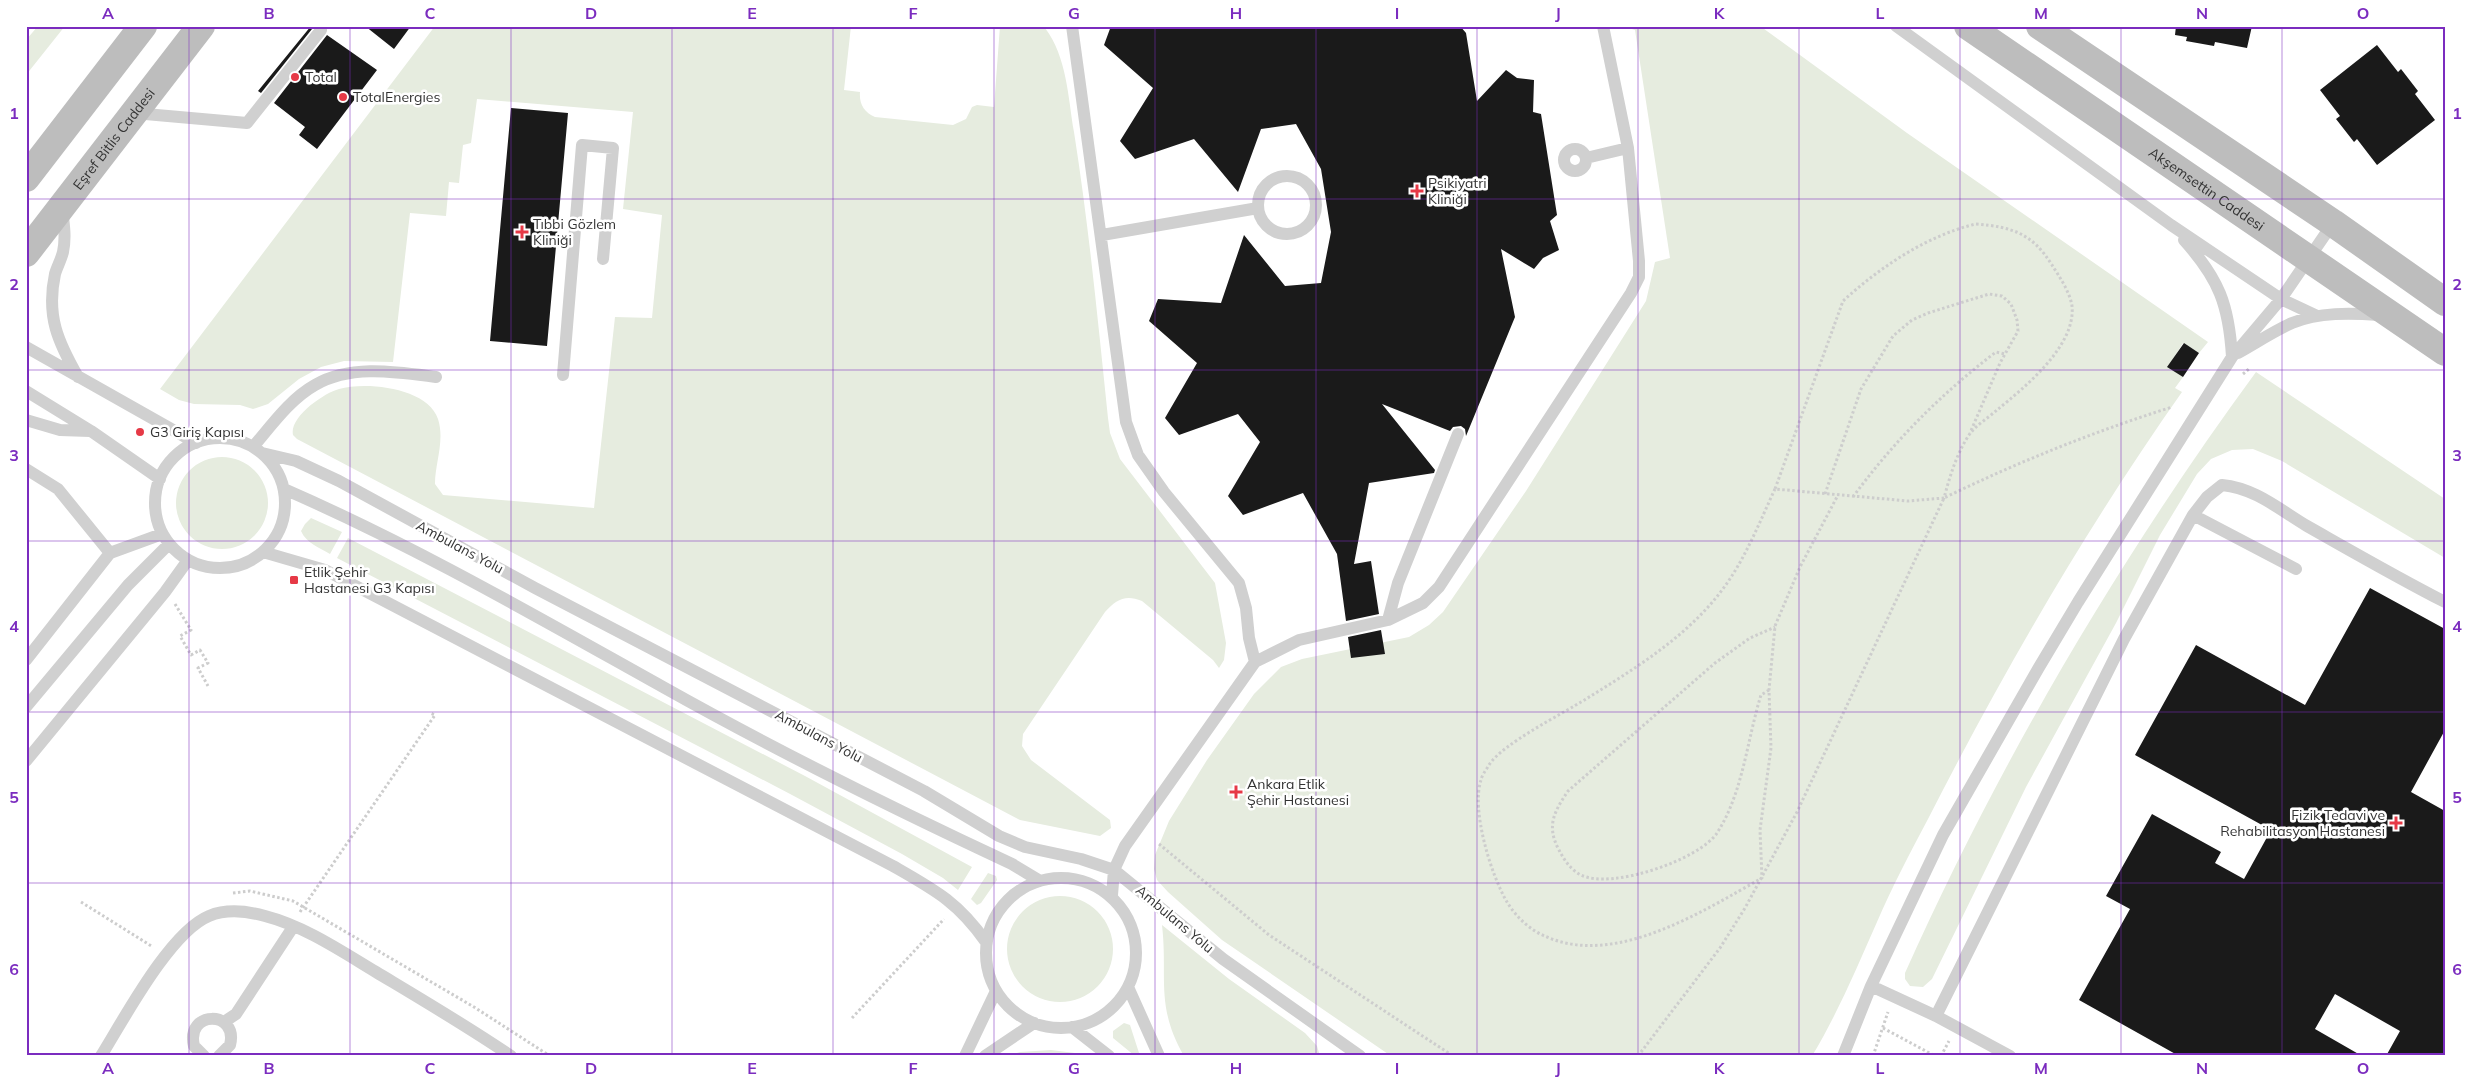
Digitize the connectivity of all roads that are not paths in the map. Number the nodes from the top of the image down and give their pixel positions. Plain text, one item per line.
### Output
1 (143, 26) edge
2 (201, 26) edge
3 (319, 26) edge
4 (1072, 26) edge
5 (1603, 26) edge
6 (1896, 26) edge
7 (1968, 26) edge
8 (2040, 26) edge
9 (134, 113) junction
10 (1628, 148) junction
11 (1586, 158) dead end
12 (26, 178) edge
13 (62, 207) junction
14 (1258, 208) junction
15 (2333, 223) junction
16 (2171, 225) junction
17 (1102, 235) junction
18 (26, 253) edge
19 (603, 259) dead end
20 (2309, 259) junction
21 (2281, 299) junction
22 (2445, 302) edge
23 (2318, 316) junction
24 (2392, 316) junction
25 (26, 347) edge
26 (2445, 352) edge
27 (2232, 357) junction
28 (563, 375) dead end
29 (436, 377) dead end
30 (80, 379) junction
31 (26, 391) edge
32 (26, 420) edge
33 (91, 431) junction
34 (1458, 434) dead end
35 (196, 443) junction
36 (257, 450) junction
37 (26, 469) edge
38 (160, 479) junction
39 (284, 489) junction
40 (2193, 515) junction
41 (166, 539) junction
42 (263, 552) junction
43 (110, 553) junction
44 (188, 560) junction
45 (2296, 569) dead end
46 (2445, 602) edge
47 (1388, 620) junction
48 (26, 660) edge
49 (1255, 662) junction
50 (26, 707) edge
51 (26, 761) edge
52 (1114, 870) junction
53 (1040, 881) junction
54 (1112, 895) junction
55 (293, 927) junction
56 (986, 942) junction
57 (1871, 986) junction
58 (1128, 987) junction
59 (995, 993) junction
60 (1936, 1016) junction
61 (224, 1022) junction
62 (1034, 1023) junction
63 (1072, 1027) junction
64 (1354, 1054) edge
65 (101, 1056) edge
66 (204, 1056) edge
67 (219, 1056) edge
68 (511, 1056) edge
69 (965, 1056) edge
70 (985, 1056) edge
71 (1109, 1056) edge
72 (1159, 1056) edge
73 (1842, 1056) edge
74 (2010, 1056) edge

1 - 12 main road
2 - 9 main road, Eşref Bitlis Caddesi
3 - 9 lane
4 - 17 lane
5 - 10 lane
6 - 16 lane
7 - 20 main road, Akşemsettin Caddesi
8 - 15 main road
9 - 13 main road, Eşref Bitlis Caddesi
10 - 11 lane
10 - 47 lane
13 - 18 main road, Eşref Bitlis Caddesi
13 - 30 lane
14 - 14 lane
14 - 17 lane
15 - 20 lane
15 - 22 main road
16 - 21 lane
16 - 27 lane
17 - 49 lane
19 - 28 lane
20 - 21 lane
20 - 24 main road, Akşemsettin Caddesi
21 - 23 lane
21 - 27 lane
23 - 24 lane
23 - 27 lane
24 - 26 main road, Akşemsettin Caddesi
25 - 30 lane
27 - 57 lane
29 - 36 lane
30 - 35 lane
31 - 33 lane
32 - 33 lane
33 - 38 lane
34 - 47 lane
35 - 36 lane
35 - 38 lane
36 - 39 lane
36 - 52 lane, Ambulans Yolu
37 - 43 lane
38 - 41 lane
39 - 42 lane
39 - 53 lane
40 - 45 lane
40 - 46 lane
40 - 60 lane
41 - 43 lane
41 - 44 lane
41 - 50 lane
42 - 44 lane
42 - 56 lane
43 - 48 lane
44 - 51 lane
47 - 49 lane
49 - 52 lane
52 - 54 lane
52 - 64 lane, Ambulans Yolu
53 - 54 lane
53 - 56 lane
54 - 58 lane
55 - 61 lane
55 - 65 lane
55 - 68 lane
56 - 59 lane
57 - 60 lane
57 - 73 lane
58 - 63 lane
58 - 72 lane
59 - 62 lane
59 - 69 lane
60 - 74 lane
61 - 66 lane
61 - 67 lane
62 - 63 lane
62 - 70 lane
63 - 71 lane

